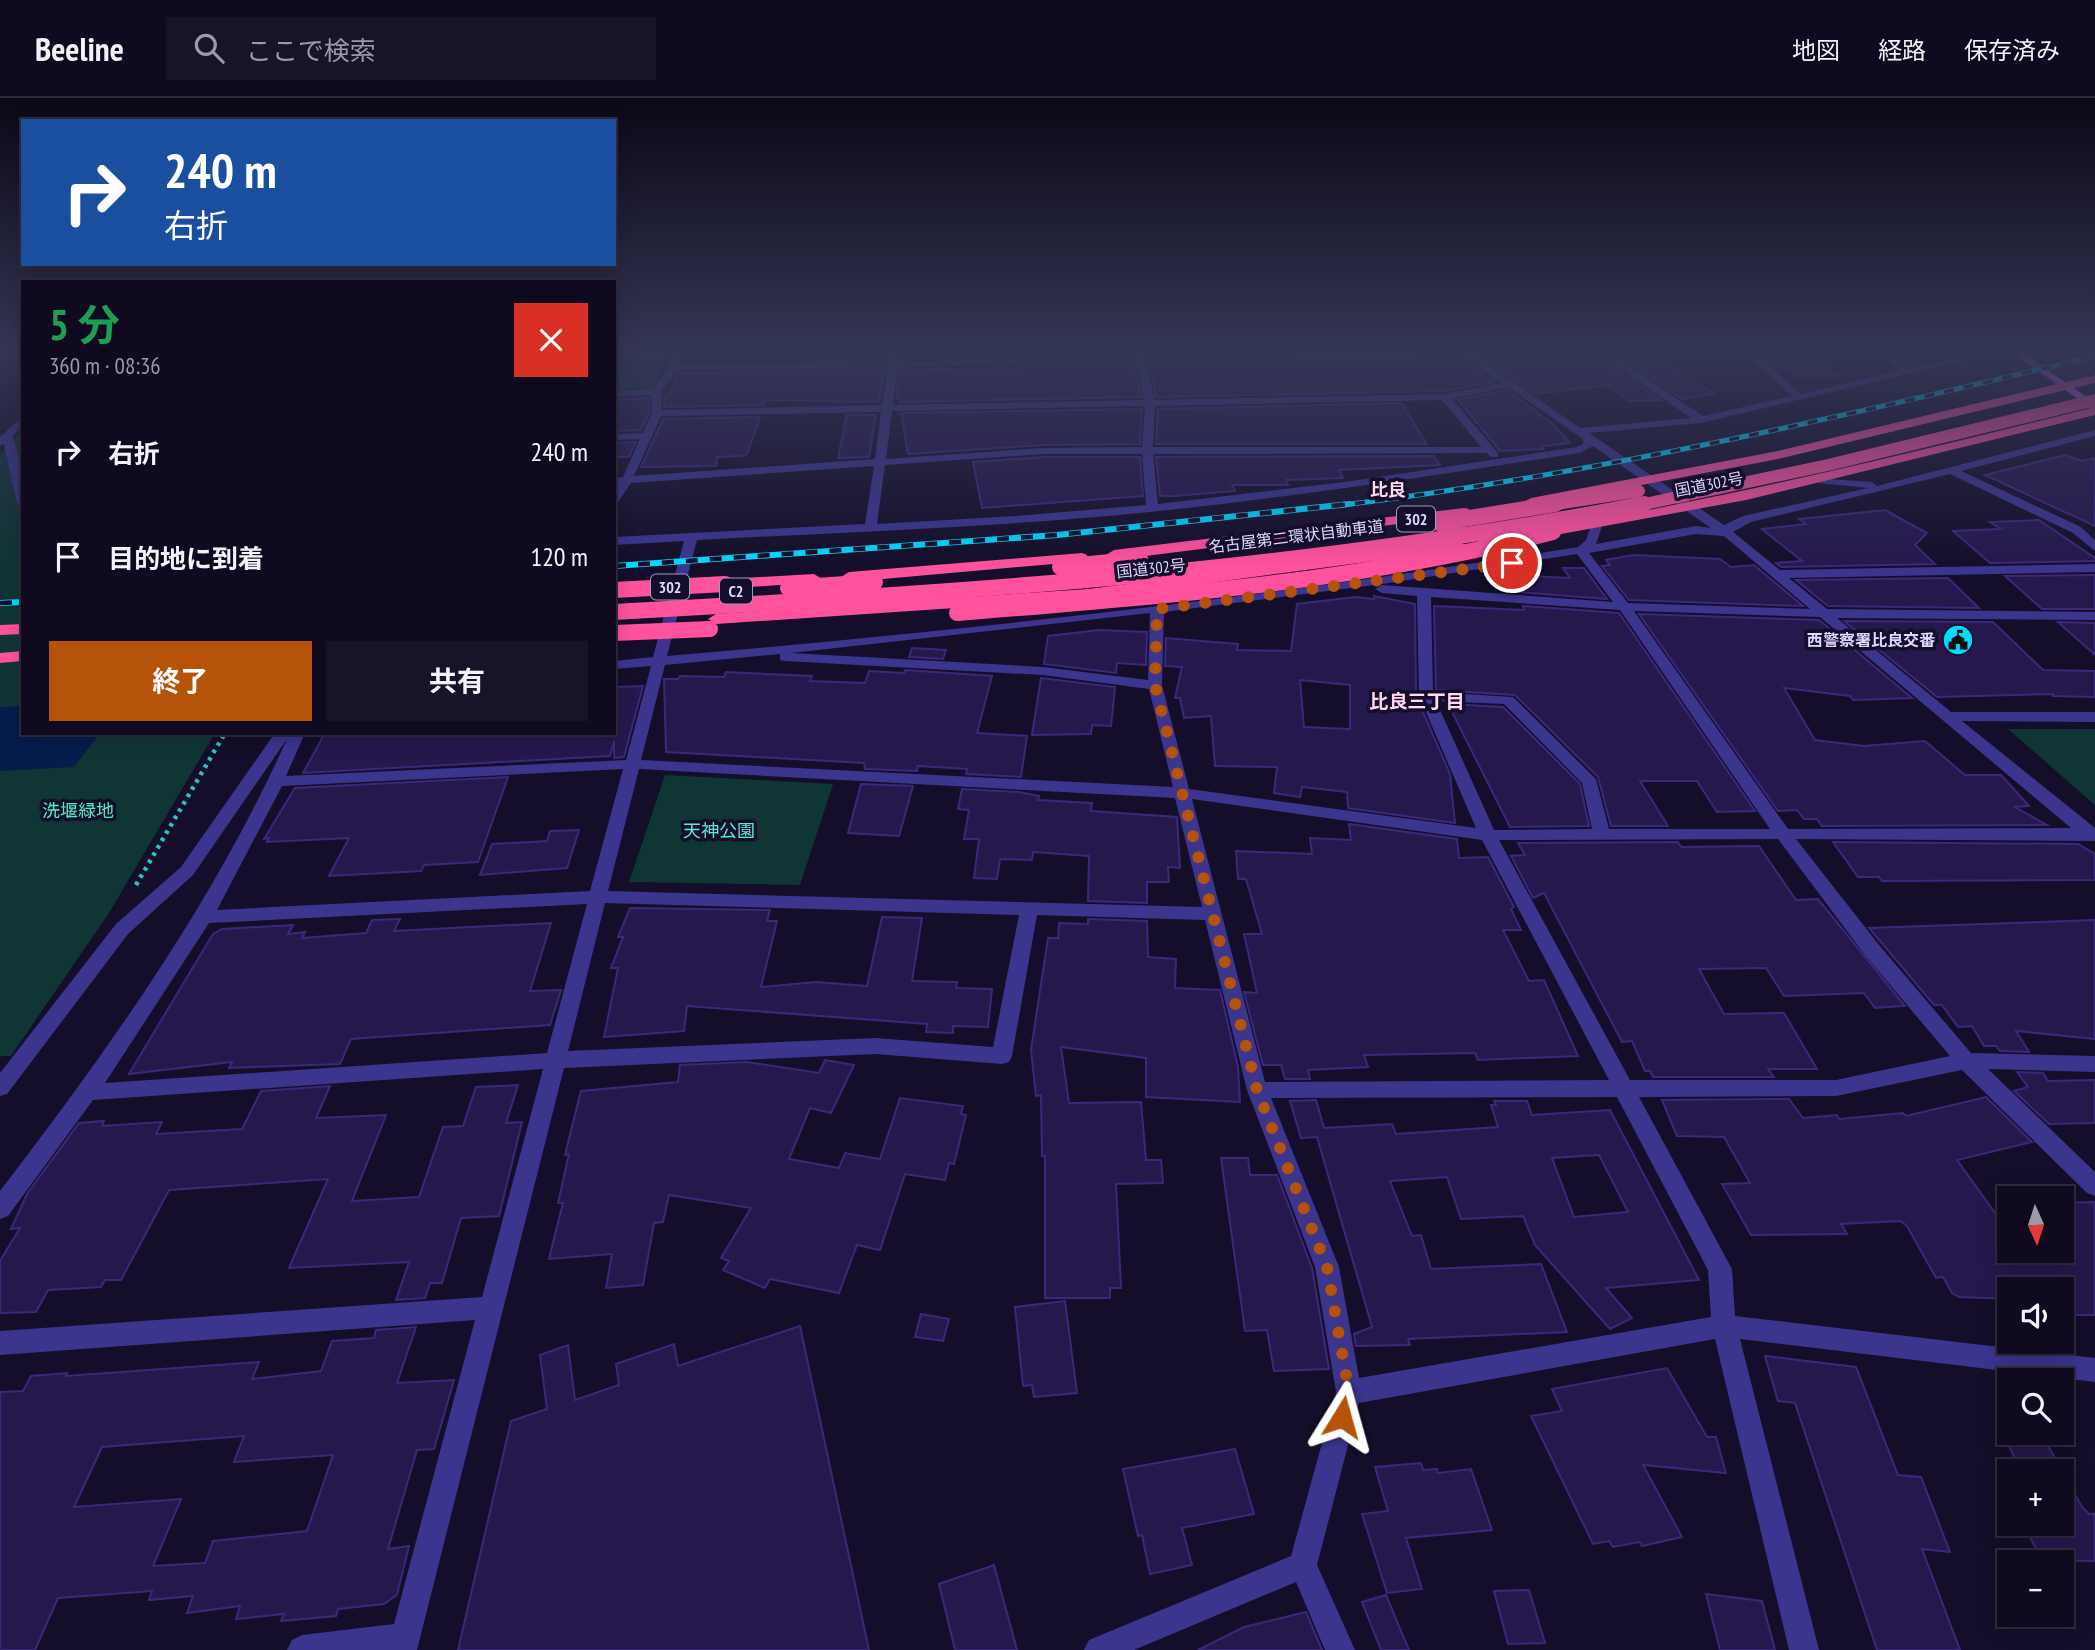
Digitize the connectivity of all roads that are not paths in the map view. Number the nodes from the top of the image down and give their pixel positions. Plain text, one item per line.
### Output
1 (21, 421) edge
2 (652, 421) edge
3 (886, 421) edge
4 (1149, 421) edge
5 (1465, 421) edge
6 (1564, 421) edge
7 (1690, 421) edge
8 (1922, 421) edge
9 (1953, 421) edge
10 (2007, 421) edge
11 (2050, 421) edge
12 (2016, 431) junction
13 (2095, 433) edge
14 (1584, 435) junction
15 (644, 436) junction
16 (616, 437) edge
17 (4, 439) edge
18 (1147, 450) junction
19 (1489, 450) junction
20 (2018, 453) junction
21 (881, 461) junction
22 (1502, 462) junction
23 (1950, 470) junction
24 (627, 480) junction
25 (1819, 480) junction
26 (616, 481) edge
27 (1652, 481) junction
28 (1893, 485) junction
29 (21, 496) edge
30 (616, 497) edge
31 (1648, 503) junction
32 (1152, 508) junction
33 (1691, 508) junction
34 (1596, 526) junction
35 (871, 527) junction
36 (1727, 533) junction
37 (691, 538) junction
38 (616, 541) edge
39 (2095, 547) edge
40 (1581, 551) junction
41 (2095, 568) edge
42 (1779, 574) junction
43 (1350, 586) junction
44 (616, 590) edge
45 (1424, 593) junction
46 (616, 598) edge
47 (1624, 607) junction
48 (1157, 609) junction
49 (616, 612) edge
50 (21, 615) edge
51 (1824, 615) junction
52 (0, 616) edge
53 (2095, 616) edge
54 (21, 621) edge
55 (0, 622) edge
56 (616, 624) edge
57 (713, 624) junction
58 (21, 629) edge
59 (0, 630) edge
60 (616, 633) edge
61 (21, 644) edge
62 (0, 645) edge
63 (737, 654) junction
64 (21, 656) edge
65 (0, 658) edge
66 (657, 662) junction
67 (616, 665) edge
68 (1155, 685) junction
69 (1426, 696) junction
70 (1947, 716) junction
71 (2095, 717) edge
72 (282, 735) edge
73 (296, 735) edge
74 (634, 764) junction
75 (277, 781) junction
76 (1183, 793) junction
77 (1782, 832) junction
78 (1602, 834) junction
79 (1488, 835) junction
80 (2093, 835) edge
81 (599, 897) junction
82 (1028, 909) junction
83 (1213, 914) junction
84 (204, 917) junction
85 (554, 1060) junction
86 (1966, 1060) junction
87 (2095, 1064) edge
88 (1620, 1087) junction
89 (0, 1088) edge
90 (1257, 1090) junction
91 (88, 1092) junction
92 (2095, 1186) edge
93 (0, 1209) edge
94 (491, 1308) junction
95 (1724, 1326) junction
96 (0, 1343) edge
97 (2095, 1370) edge
98 (1349, 1392) junction
99 (1303, 1565) junction
100 (404, 1644) edge
101 (302, 1650) edge
102 (1099, 1650) edge
103 (1340, 1650) edge
104 (1804, 1650) edge

1 - 17 street
2 - 15 street
3 - 21 street
4 - 18 street
5 - 19 street
6 - 14 street
7 - 14 street
8 - 27 highway, 国道302号 / 302
9 - 46 highway, 名古屋第二環状自動車道 / C2, bridge
10 - 31 highway, 名古屋第二環状自動車道 / C2, bridge
11 - 12 highway, 国道302号 / 302
12 - 20 street
12 - 25 highway, 国道302号 / 302
13 - 20 street
14 - 22 street
14 - 27 street
15 - 16 street
15 - 24 street
17 - 29 street
18 - 19 street
18 - 21 street
18 - 32 street
19 - 22 street
20 - 23 street
21 - 24 street
21 - 35 street
22 - 32 street
23 - 28 street
23 - 39 street
24 - 26 street
24 - 30 street
25 - 28 street
25 - 33 highway, 国道302号 / 302
27 - 33 street
27 - 44 highway, 国道302号 / 302, bridge
28 - 36 street
31 - 49 highway, 名古屋第二環状自動車道 / C2, bridge
31 - 57 highway, bridge
32 - 35 street
33 - 34 highway, 国道302号 / 302
33 - 36 street
34 - 40 street
34 - 57 highway, 国道302号 / 302
35 - 37 street
36 - 40 street
36 - 42 street
37 - 38 street
37 - 66 street
40 - 43 street
40 - 47 street
41 - 42 street
42 - 51 street
43 - 45 street
43 - 48 street
45 - 47 street
45 - 69 street
47 - 51 street
47 - 77 street
48 - 63 street
48 - 68 street
50 - 52 highway
51 - 53 street
51 - 70 street
54 - 55 highway
56 - 57 highway, 国道302号 / 302
57 - 60 highway, bridge
58 - 59 highway
61 - 62 highway
63 - 66 street
63 - 68 street
64 - 65 highway
66 - 67 street
66 - 74 street
68 - 76 street
69 - 78 street
69 - 79 street
70 - 71 street
70 - 80 street
72 - 89 street
73 - 75 street
74 - 75 street
74 - 76 street
74 - 81 street
75 - 84 street
76 - 79 street
76 - 83 street
77 - 78 street
77 - 80 street
77 - 86 street
78 - 79 street
79 - 88 street
81 - 82 street
81 - 84 street
81 - 85 street
82 - 83 street
82 - 85 street
83 - 90 street
84 - 91 street
85 - 91 street
85 - 94 street
86 - 87 street
86 - 88 street
86 - 92 street
88 - 90 street
88 - 95 street
90 - 98 street
91 - 93 street
94 - 96 street
94 - 100 street
95 - 97 street
95 - 98 street
95 - 104 street
98 - 99 street
99 - 102 street
99 - 103 street
100 - 101 street

